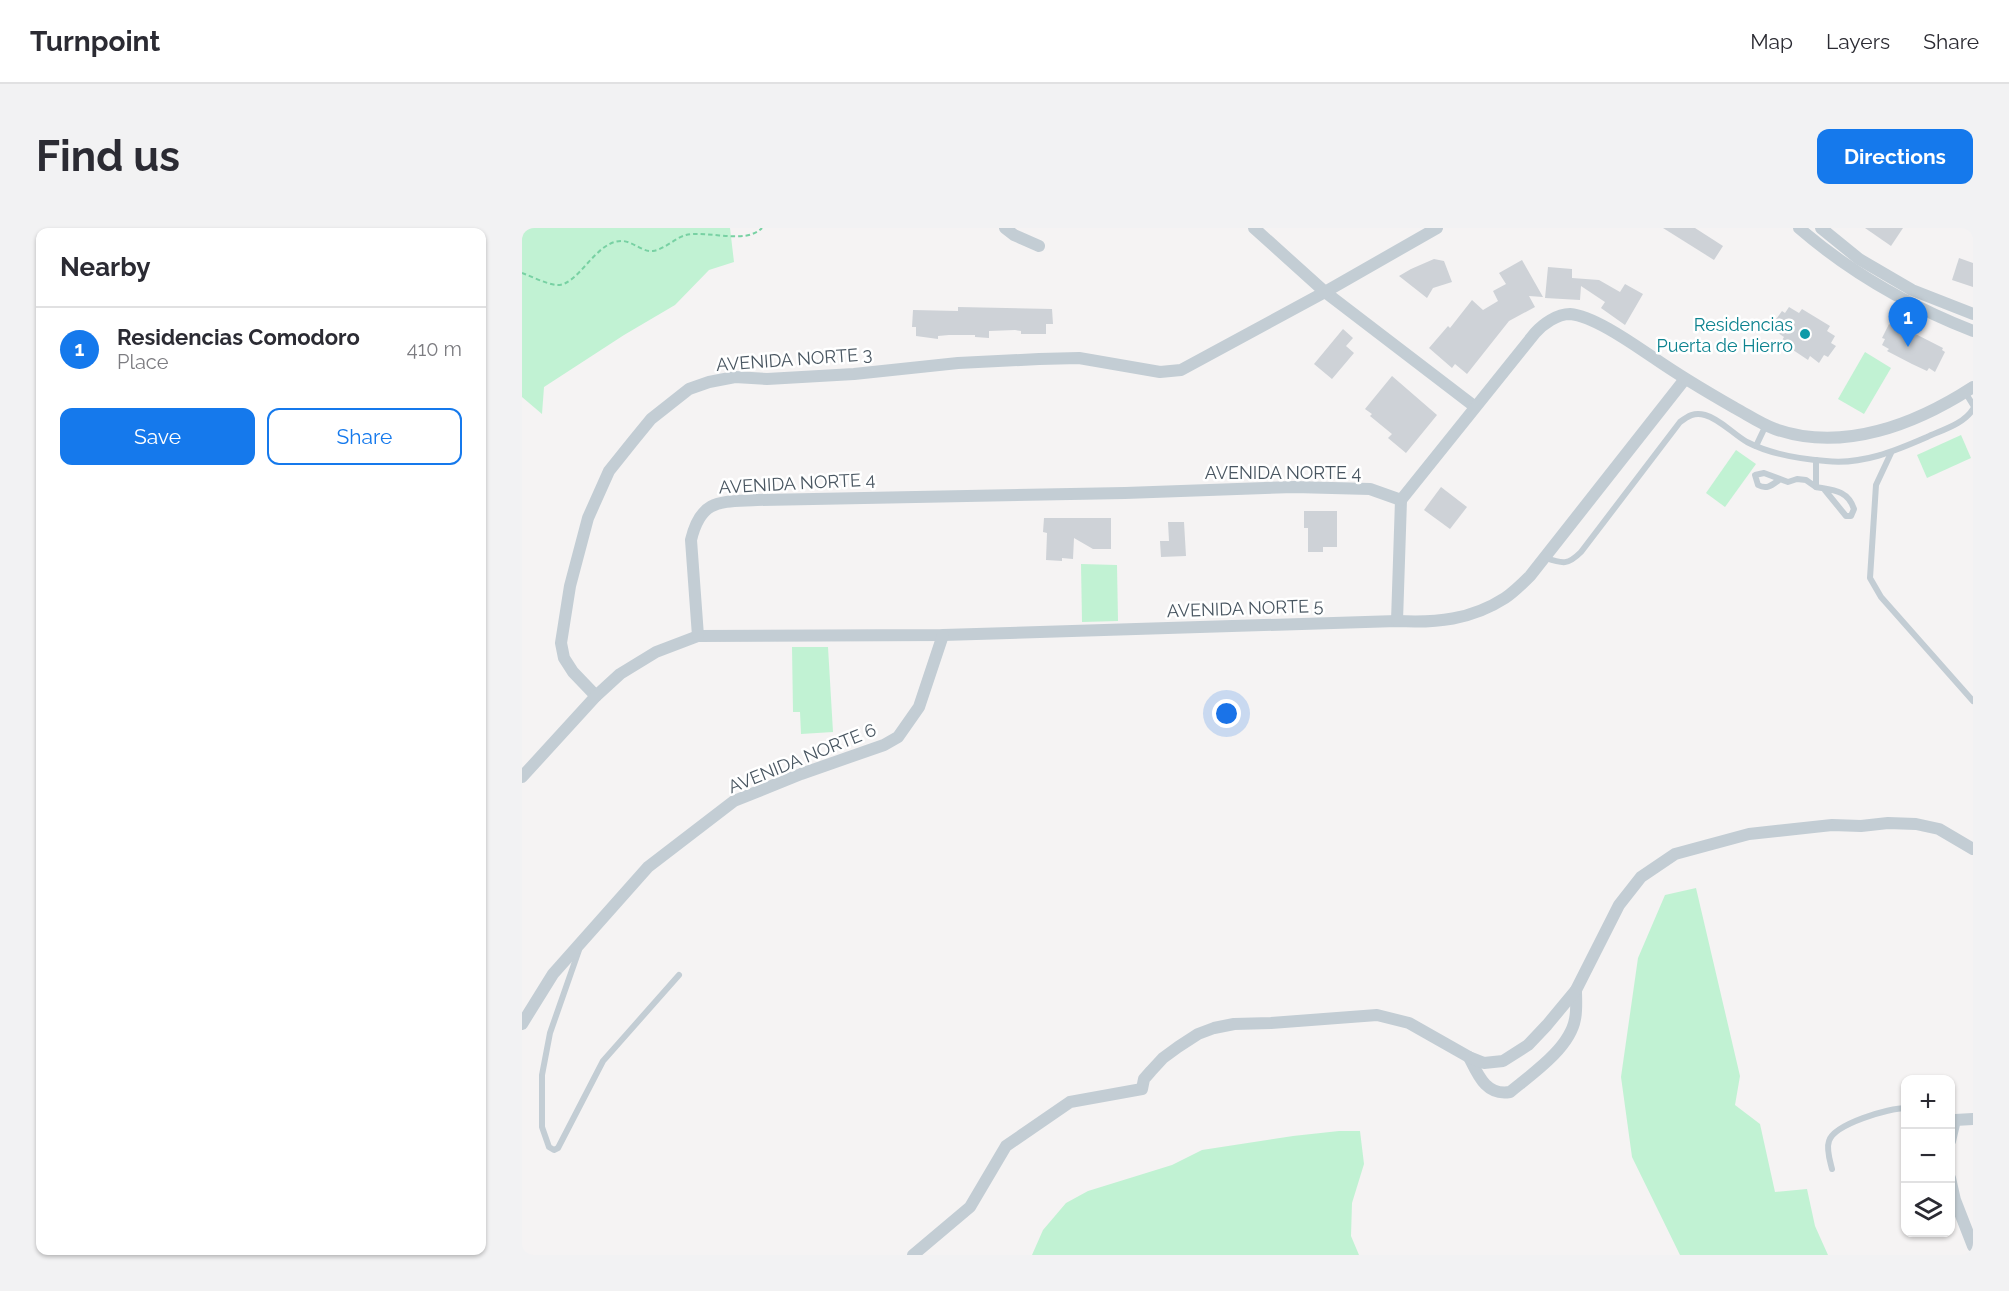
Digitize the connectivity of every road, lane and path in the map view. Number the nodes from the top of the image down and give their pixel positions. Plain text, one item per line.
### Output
1 (762, 228) edge
2 (1005, 228) edge
3 (1254, 228) edge
4 (1437, 228) edge
5 (1798, 228) edge
6 (1821, 228) edge
7 (1039, 246) dead end
8 (522, 273) edge
9 (1325, 292) junction
10 (1973, 314) edge
11 (1973, 331) edge
12 (1685, 379) junction
13 (1969, 390) edge
14 (1474, 406) junction
15 (1973, 407) edge
16 (1766, 425) junction
17 (1756, 446) junction
18 (1890, 453) junction
19 (1816, 460) junction
20 (1779, 480) dead end
21 (1816, 487) junction
22 (1824, 489) junction
23 (1401, 500) junction
24 (1546, 558) junction
25 (1396, 621) junction
26 (698, 636) junction
27 (943, 636) junction
28 (596, 696) junction
29 (1973, 701) edge
30 (522, 777) edge
31 (1973, 849) edge
32 (583, 941) junction
33 (679, 975) dead end
34 (1576, 990) junction
35 (522, 1024) edge
36 (1469, 1057) junction
37 (1901, 1108) edge
38 (1955, 1119) edge
39 (1973, 1119) edge
40 (1832, 1169) dead end
41 (1951, 1183) edge
42 (1968, 1226) edge
43 (1973, 1246) edge
44 (913, 1255) edge

1 - 8 path
2 - 7 street
3 - 9 street
4 - 9 street, AVENIDA NORTE 3
5 - 11 street
6 - 10 street
9 - 14 street
9 - 28 street, AVENIDA NORTE 3
12 - 14 street
12 - 16 street
12 - 24 street, AVENIDA NORTE 5
13 - 15 lane
13 - 16 street
14 - 23 street
15 - 18 lane
16 - 17 lane
17 - 19 lane
17 - 24 lane
18 - 19 lane
18 - 29 lane
19 - 21 lane
20 - 21 lane
21 - 22 lane
22 - 22 lane
23 - 25 street
23 - 26 street, AVENIDA NORTE 4
24 - 25 street, AVENIDA NORTE 5
25 - 27 street, AVENIDA NORTE 5
26 - 27 street, AVENIDA NORTE 5
26 - 28 street
27 - 32 street, AVENIDA NORTE 6
28 - 30 street
31 - 34 street
32 - 33 lane
32 - 35 street, AVENIDA NORTE 6
34 - 36 street
34 - 36 street
36 - 44 street
37 - 40 lane
38 - 39 street
41 - 42 street
42 - 43 street

